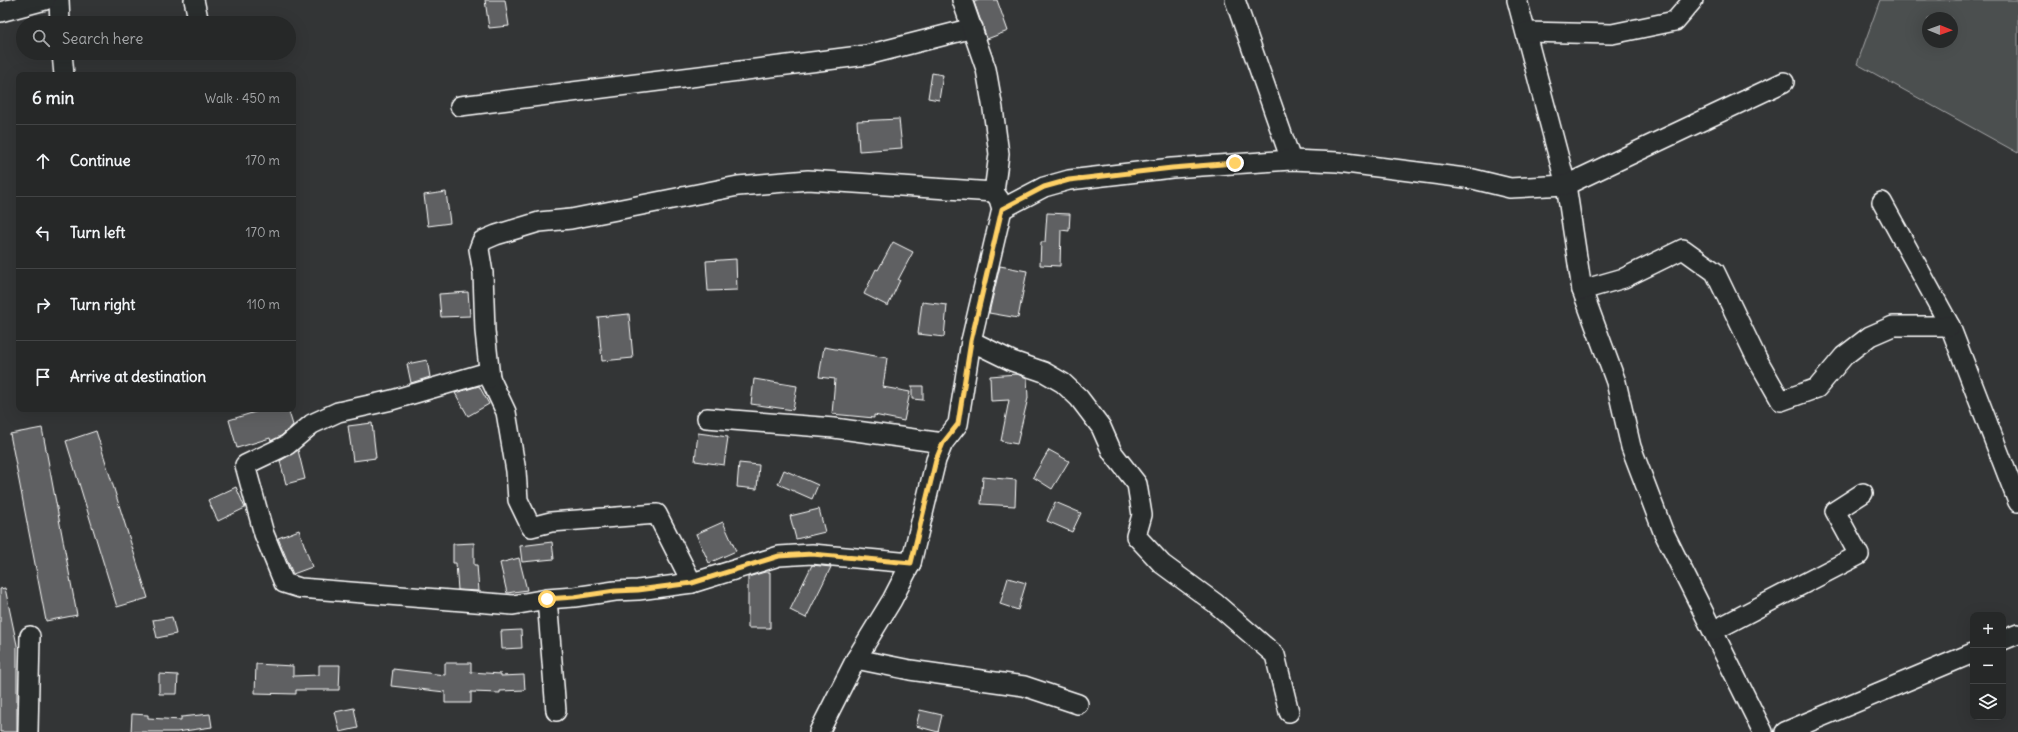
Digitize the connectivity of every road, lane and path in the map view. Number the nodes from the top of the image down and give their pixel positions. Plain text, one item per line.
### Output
1 (45, 0) edge
2 (59, 0) edge
3 (194, 0) edge
4 (962, 0) edge
5 (1235, 0) edge
6 (1517, 0) edge
7 (1693, 0) edge
8 (0, 12) edge
9 (60, 16) edge
10 (197, 16) edge
11 (972, 28) junction
12 (1526, 32) junction
13 (63, 60) edge
14 (64, 72) edge
15 (1784, 82) dead end
16 (460, 106) dead end
17 (1292, 160) junction
18 (1566, 185) junction
19 (994, 192) junction
20 (1882, 202) dead end
21 (1002, 209) junction
22 (1582, 290) junction
23 (1950, 326) junction
24 (971, 341) junction
25 (490, 378) junction
26 (707, 418) dead end
27 (943, 443) junction
28 (1863, 493) dead end
29 (2018, 502) edge
30 (911, 563) junction
31 (692, 583) junction
32 (547, 599) junction
33 (1713, 631) junction
34 (2018, 634) edge
35 (30, 636) dead end
36 (2006, 639) edge
37 (1970, 654) edge
38 (856, 659) junction
39 (1078, 704) dead end
40 (556, 712) dead end
41 (1289, 712) dead end
42 (28, 732) edge
43 (820, 732) edge
44 (1763, 732) edge
45 (1786, 732) edge

1 - 8 street
2 - 9 street
3 - 10 street
4 - 11 street
5 - 17 street
6 - 12 street
7 - 12 street
11 - 16 street
11 - 19 street
12 - 18 street
13 - 14 street
15 - 18 street
17 - 18 street
17 - 21 street
18 - 22 street
19 - 21 street
19 - 25 street
20 - 23 street
21 - 24 street
22 - 23 street
22 - 33 street
23 - 29 street
24 - 27 street
24 - 41 street
25 - 31 street
25 - 32 street
26 - 27 street
27 - 30 street
28 - 33 street
30 - 31 street
30 - 38 street
31 - 32 street
32 - 40 street
33 - 44 street
34 - 36 street
35 - 42 street
37 - 45 street
38 - 39 street
38 - 43 street

